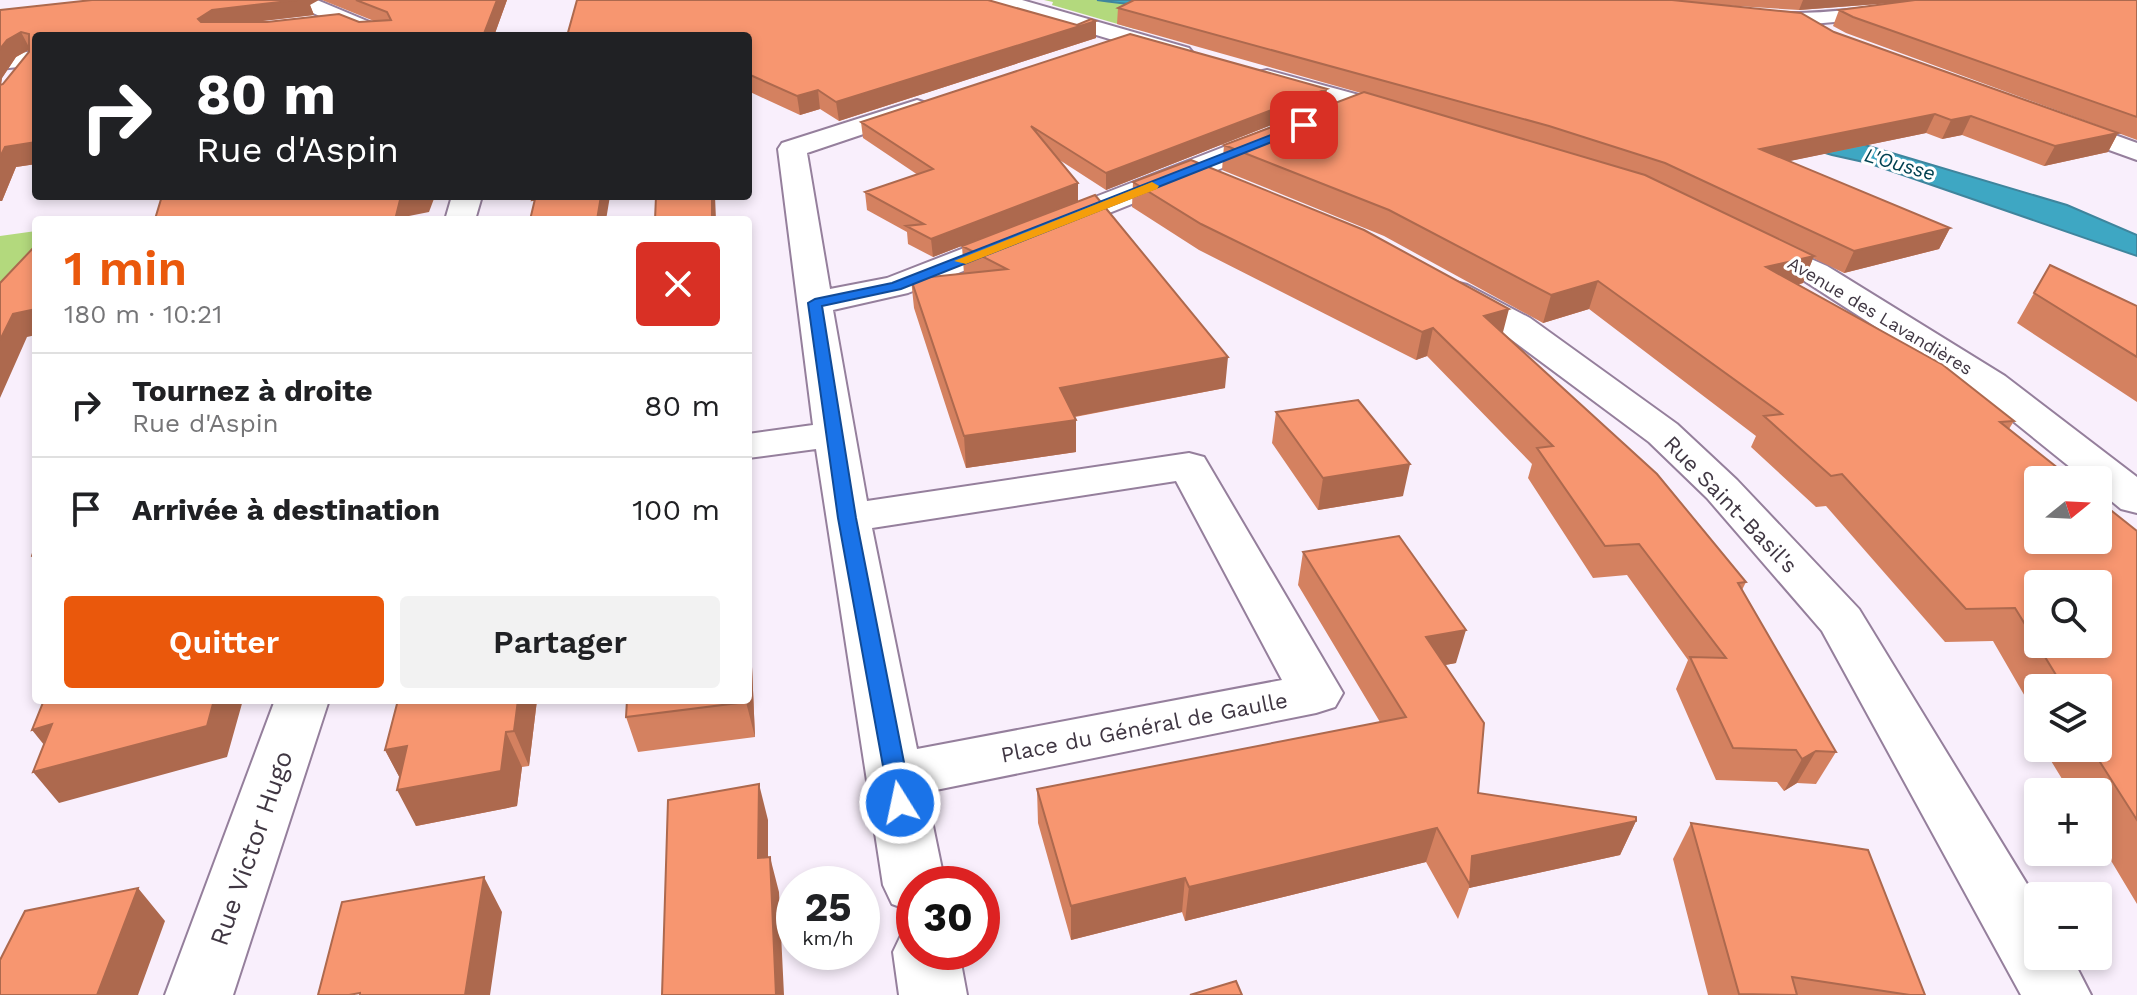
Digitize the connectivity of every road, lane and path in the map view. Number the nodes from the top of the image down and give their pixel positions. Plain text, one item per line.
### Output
1 (300, 0) edge
2 (1000, 0) edge
3 (1631, 0) edge
4 (1960, 0) edge
5 (1799, 19) junction
6 (345, 21) junction
7 (298, 26) edge
8 (373, 32) edge
9 (1128, 38) junction
10 (1837, 41) edge
11 (1070, 57) edge
12 (32, 60) edge
13 (7, 73) edge
14 (953, 96) edge
15 (1360, 103) junction
16 (2032, 113) edge
17 (1432, 124) edge
18 (2137, 152) edge
19 (1191, 171) junction
20 (1247, 194) edge
21 (1731, 233) edge
22 (1425, 275) edge
23 (815, 303) junction
24 (834, 434) junction
25 (752, 445) edge
26 (2137, 499) edge
27 (847, 518) junction
28 (301, 704) edge
29 (895, 776) junction
30 (911, 866) edge
31 (929, 970) edge
32 (199, 995) edge
33 (933, 995) edge
34 (2057, 995) edge

1 - 6 street
2 - 9 street
3 - 5 street
4 - 5 street
5 - 10 street
6 - 7 street
6 - 8 street
9 - 11 street
9 - 15 street
12 - 13 street
14 - 23 street
15 - 17 street
15 - 19 street
16 - 18 street
19 - 20 street
19 - 23 street
21 - 26 street, Avenue des Lavandières
22 - 34 street, Rue Saint-Basil's
23 - 24 street
24 - 25 street
24 - 27 street
27 - 29 street
27 - 29 street, Place du Général de Gaulle
28 - 32 street, Rue Victor Hugo
29 - 30 street
31 - 33 street

